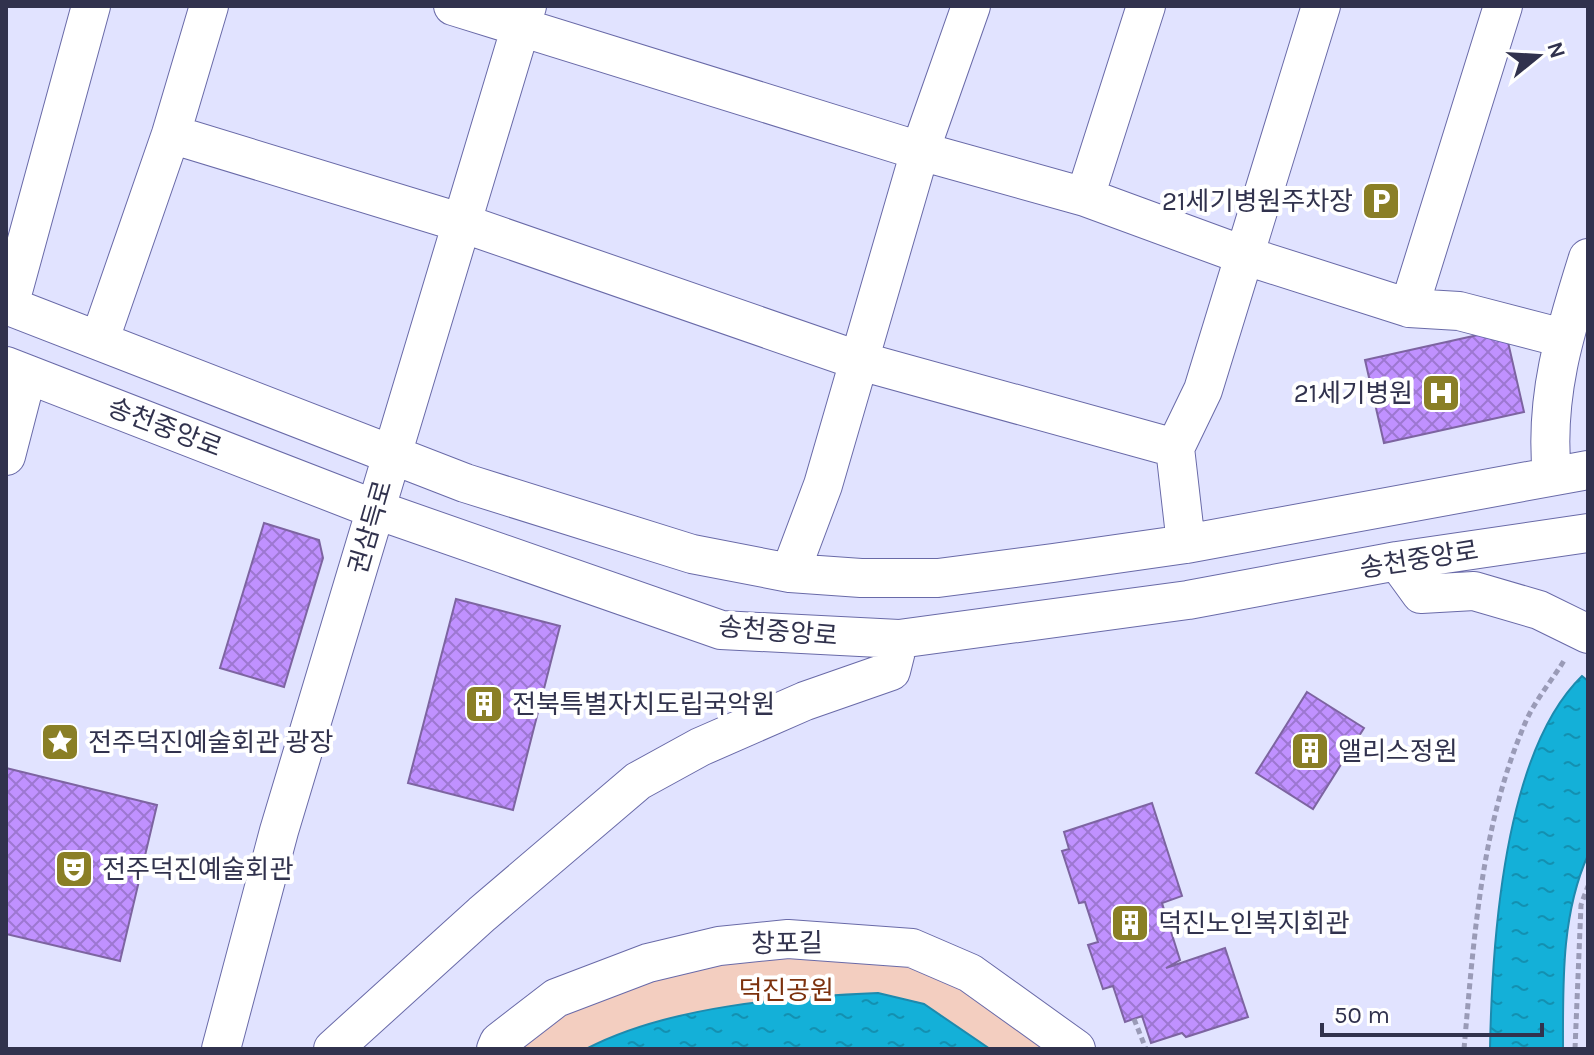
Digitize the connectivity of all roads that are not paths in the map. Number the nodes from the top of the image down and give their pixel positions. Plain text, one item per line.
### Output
1 (91, 6) edge
2 (209, 6) edge
3 (453, 6) edge
4 (971, 6) edge
5 (1146, 6) edge
6 (1321, 6) edge
7 (1503, 6) edge
8 (523, 15) edge
9 (171, 134) junction
10 (920, 151) junction
11 (1085, 197) junction
12 (459, 222) junction
13 (1243, 255) junction
14 (1588, 258) edge
15 (8, 306) edge
16 (1409, 308) junction
17 (1563, 338) junction
18 (100, 339) junction
19 (860, 361) junction
20 (17, 370) edge
21 (1175, 448) junction
22 (390, 452) junction
23 (6, 456) edge
24 (1570, 472) edge
25 (377, 510) junction
26 (1588, 533) edge
27 (1186, 544) junction
28 (1397, 561) junction
29 (790, 573) junction
30 (899, 639) junction
31 (1580, 641) edge
32 (345, 1046) edge
33 (221, 1049) edge
34 (496, 1049) edge
35 (1076, 1049) edge

1 - 15 street
2 - 9 street
3 - 8 street
4 - 10 street
5 - 11 street
6 - 13 street
7 - 16 street
8 - 10 street
8 - 12 street, 권삼득로
9 - 12 street
9 - 18 street
10 - 11 street
10 - 19 street
11 - 13 street
12 - 19 street
12 - 22 street, 권삼득로
13 - 16 street
13 - 21 street
14 - 17 street
15 - 18 street
16 - 17 street
17 - 24 street
18 - 22 street
19 - 21 street
19 - 29 street
20 - 23 street
20 - 25 street, 송천중앙로
21 - 27 street
22 - 25 street, 권삼득로
22 - 29 street
24 - 27 street
25 - 30 street, 송천중앙로
25 - 33 street, 권삼득로
26 - 28 street, 송천중앙로
27 - 29 street
28 - 30 street, 송천중앙로
28 - 31 street
30 - 32 street
34 - 35 street, 창포길

